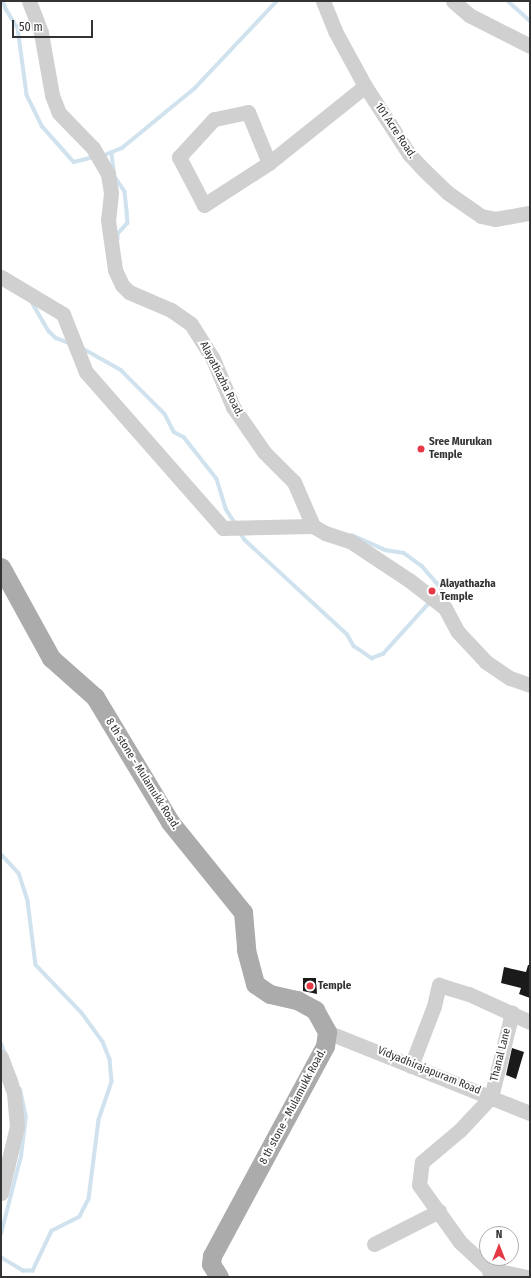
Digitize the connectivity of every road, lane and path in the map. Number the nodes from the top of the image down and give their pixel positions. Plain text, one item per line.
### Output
1 (29, 1) edge
2 (323, 1) edge
3 (453, 1) edge
4 (530, 46) edge
5 (365, 86) junction
6 (269, 163) junction
7 (530, 213) edge
8 (1, 277) edge
9 (313, 526) junction
10 (1, 567) edge
11 (530, 685) edge
12 (512, 1013) junction
13 (530, 1022) edge
14 (327, 1032) junction
15 (1, 1057) edge
16 (411, 1066) junction
17 (1, 1086) edge
18 (491, 1097) junction
19 (530, 1113) edge
20 (1, 1161) edge
21 (1, 1193) edge
22 (439, 1211) junction
23 (374, 1244) dead end
24 (490, 1273) edge
25 (219, 1277) edge
26 (528, 1277) edge

1 - 9 street, Alayathazha Road.
2 - 5 street, 101 Acre Road.
3 - 4 street
5 - 6 street
5 - 7 street, 101 Acre Road.
6 - 6 street
8 - 9 street
9 - 11 street
10 - 14 main road, 8 th stone - Mulamukk Road.
12 - 13 street
12 - 16 street
12 - 18 street, Thanal Lane
14 - 16 street, Vidyadhirajapuram Road
14 - 25 main road, 8 th stone - Mulamukk Road.
15 - 21 street
16 - 18 street, Vidyadhirajapuram Road
17 - 20 street
18 - 19 street, Vidyadhirajapuram Road
18 - 22 street
22 - 23 street
22 - 24 street
24 - 26 street

